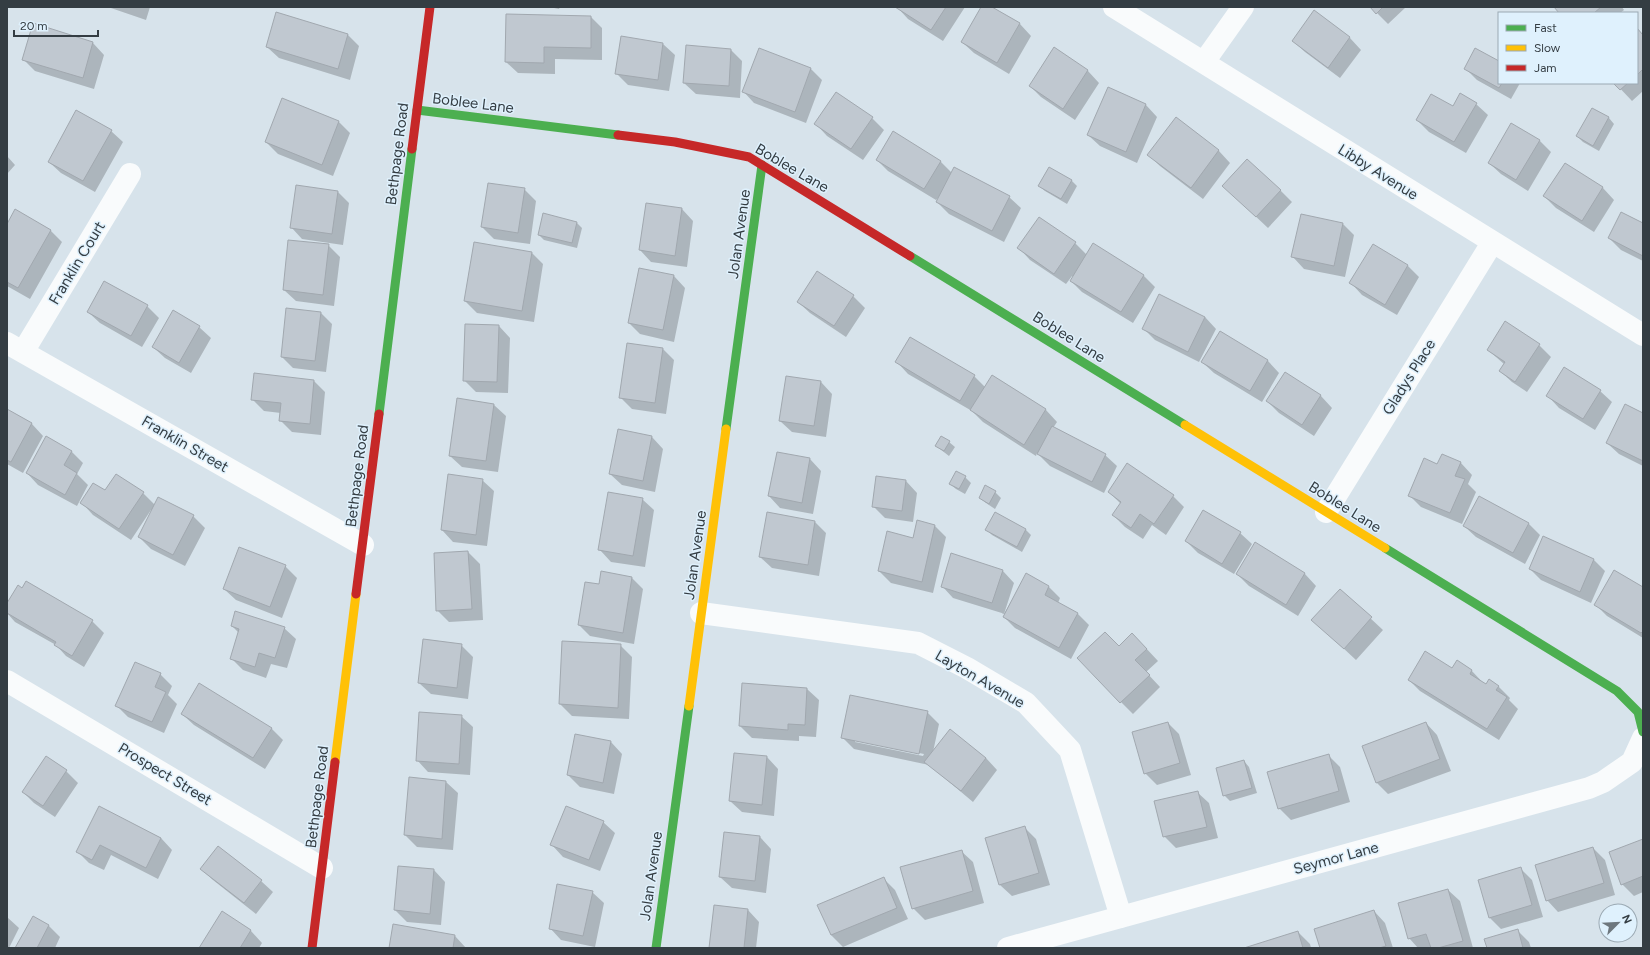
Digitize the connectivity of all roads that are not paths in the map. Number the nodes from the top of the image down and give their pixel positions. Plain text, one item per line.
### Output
1 (430, 7) edge
2 (1114, 7) edge
3 (1243, 7) edge
4 (1204, 62) junction
5 (417, 110) junction
6 (762, 165) junction
7 (130, 174) dead end
8 (1492, 243) junction
9 (1643, 335) edge
10 (15, 348) edge
11 (1326, 512) junction
12 (363, 545) junction
13 (701, 613) junction
14 (7, 681) edge
15 (1643, 732) edge
16 (1643, 738) edge
17 (322, 868) junction
18 (1121, 917) junction
19 (312, 948) edge
20 (656, 948) edge
21 (1008, 948) edge

1 - 5 street, Bethpage Road
2 - 4 street, Libby Avenue
3 - 4 street
4 - 8 street, Libby Avenue
5 - 6 street, Boblee Lane
5 - 12 street, Bethpage Road
6 - 11 street, Boblee Lane
6 - 13 street, Jolan Avenue
7 - 10 street, Franklin Court
8 - 9 street, Libby Avenue
8 - 11 street, Gladys Place
10 - 12 street, Franklin Street
11 - 15 street, Boblee Lane
12 - 17 street, Bethpage Road
13 - 18 street, Layton Avenue
13 - 20 street, Jolan Avenue
14 - 17 street, Prospect Street
16 - 18 street, Seymor Lane
17 - 19 street, Bethpage Road
18 - 21 street, Seymor Lane

